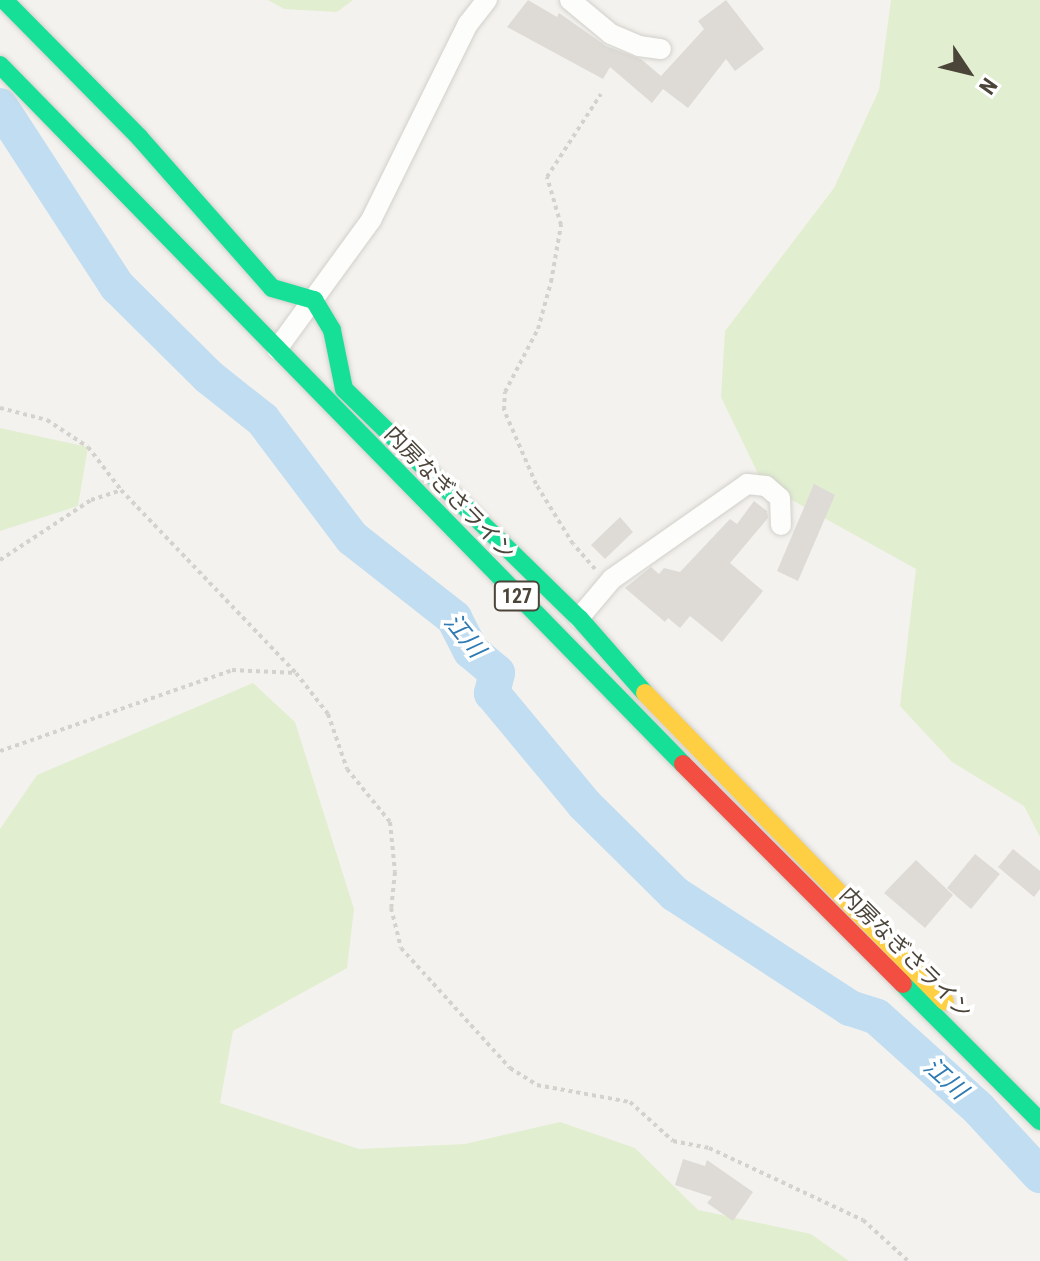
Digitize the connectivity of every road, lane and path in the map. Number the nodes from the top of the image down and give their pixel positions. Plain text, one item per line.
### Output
1 (4, 0) edge
2 (487, 0) edge
3 (570, 0) edge
4 (661, 49) dead end
5 (0, 65) edge
6 (601, 94) dead end
7 (314, 300) junction
8 (277, 349) junction
9 (0, 408) edge
10 (121, 490) junction
11 (781, 525) dead end
12 (0, 560) edge
13 (608, 583) junction
14 (579, 618) junction
15 (296, 673) junction
16 (0, 751) edge
17 (1040, 1099) edge
18 (1040, 1121) edge
19 (908, 1261) edge

1 - 7 main road
2 - 7 street
3 - 4 street
5 - 8 main road, 内房なぎさライン / 127
6 - 13 path
7 - 8 street
7 - 14 main road
8 - 18 main road, 内房なぎさライン / 127
9 - 10 path
10 - 12 path
10 - 15 path
11 - 13 street
13 - 14 street
14 - 17 main road
15 - 16 path
15 - 19 path

